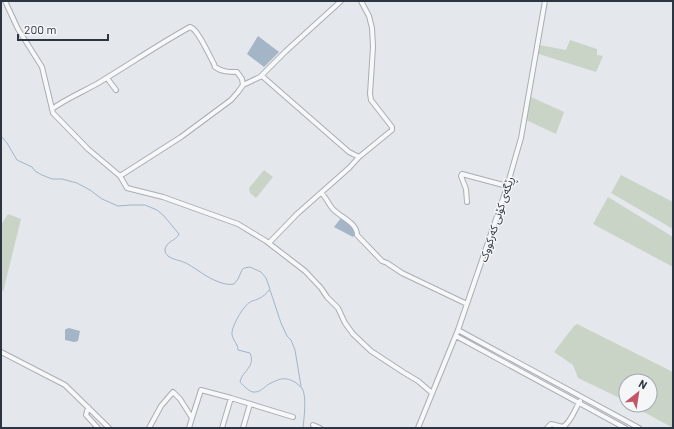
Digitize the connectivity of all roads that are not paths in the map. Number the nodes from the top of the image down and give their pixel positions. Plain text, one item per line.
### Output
1 (5, 1) edge
2 (341, 1) edge
3 (361, 1) edge
4 (545, 1) edge
5 (107, 78) junction
6 (260, 78) junction
7 (243, 85) junction
8 (116, 90) dead end
9 (52, 109) junction
10 (360, 157) junction
11 (120, 176) junction
12 (507, 186) junction
13 (321, 192) junction
14 (466, 202) dead end
15 (269, 244) junction
16 (467, 304) junction
17 (458, 330) junction
18 (456, 336) junction
19 (1, 352) edge
20 (432, 394) junction
21 (582, 397) junction
22 (231, 398) junction
23 (579, 403) junction
24 (250, 404) junction
25 (88, 407) junction
26 (192, 418) junction
27 (293, 418) dead end
28 (313, 425) dead end
29 (98, 428) edge
30 (109, 428) edge
31 (149, 428) edge
32 (189, 428) edge
33 (222, 428) edge
34 (243, 428) edge
35 (320, 428) edge
36 (418, 428) edge
37 (547, 428) edge
38 (625, 428) edge
39 (639, 428) edge

1 - 9 street
2 - 6 street
3 - 10 street
4 - 12 street, ڕێگەی کۆنی کەرکووک
5 - 7 street
5 - 8 street
5 - 9 street
6 - 7 street
6 - 10 street
7 - 11 street
9 - 11 street
10 - 13 street
11 - 15 street
12 - 14 street
12 - 16 street, ڕێگەی کۆنی کەرکووک
13 - 15 street
13 - 16 street
15 - 20 street
16 - 17 street, ڕێگەی کۆنی کەرکووک
17 - 18 street, ڕێگەی کۆنی کەرکووک
17 - 21 street
18 - 20 street, ڕێگەی کۆنی کەرکووک
18 - 23 street
19 - 25 street
20 - 36 street, ڕێگەی کۆنی کەرکووک
21 - 23 street
21 - 39 street
22 - 24 street
22 - 26 street
22 - 33 street
23 - 37 street
23 - 38 street
24 - 27 street
24 - 34 street
25 - 29 street
25 - 30 street
26 - 31 street
26 - 32 street
28 - 35 street

